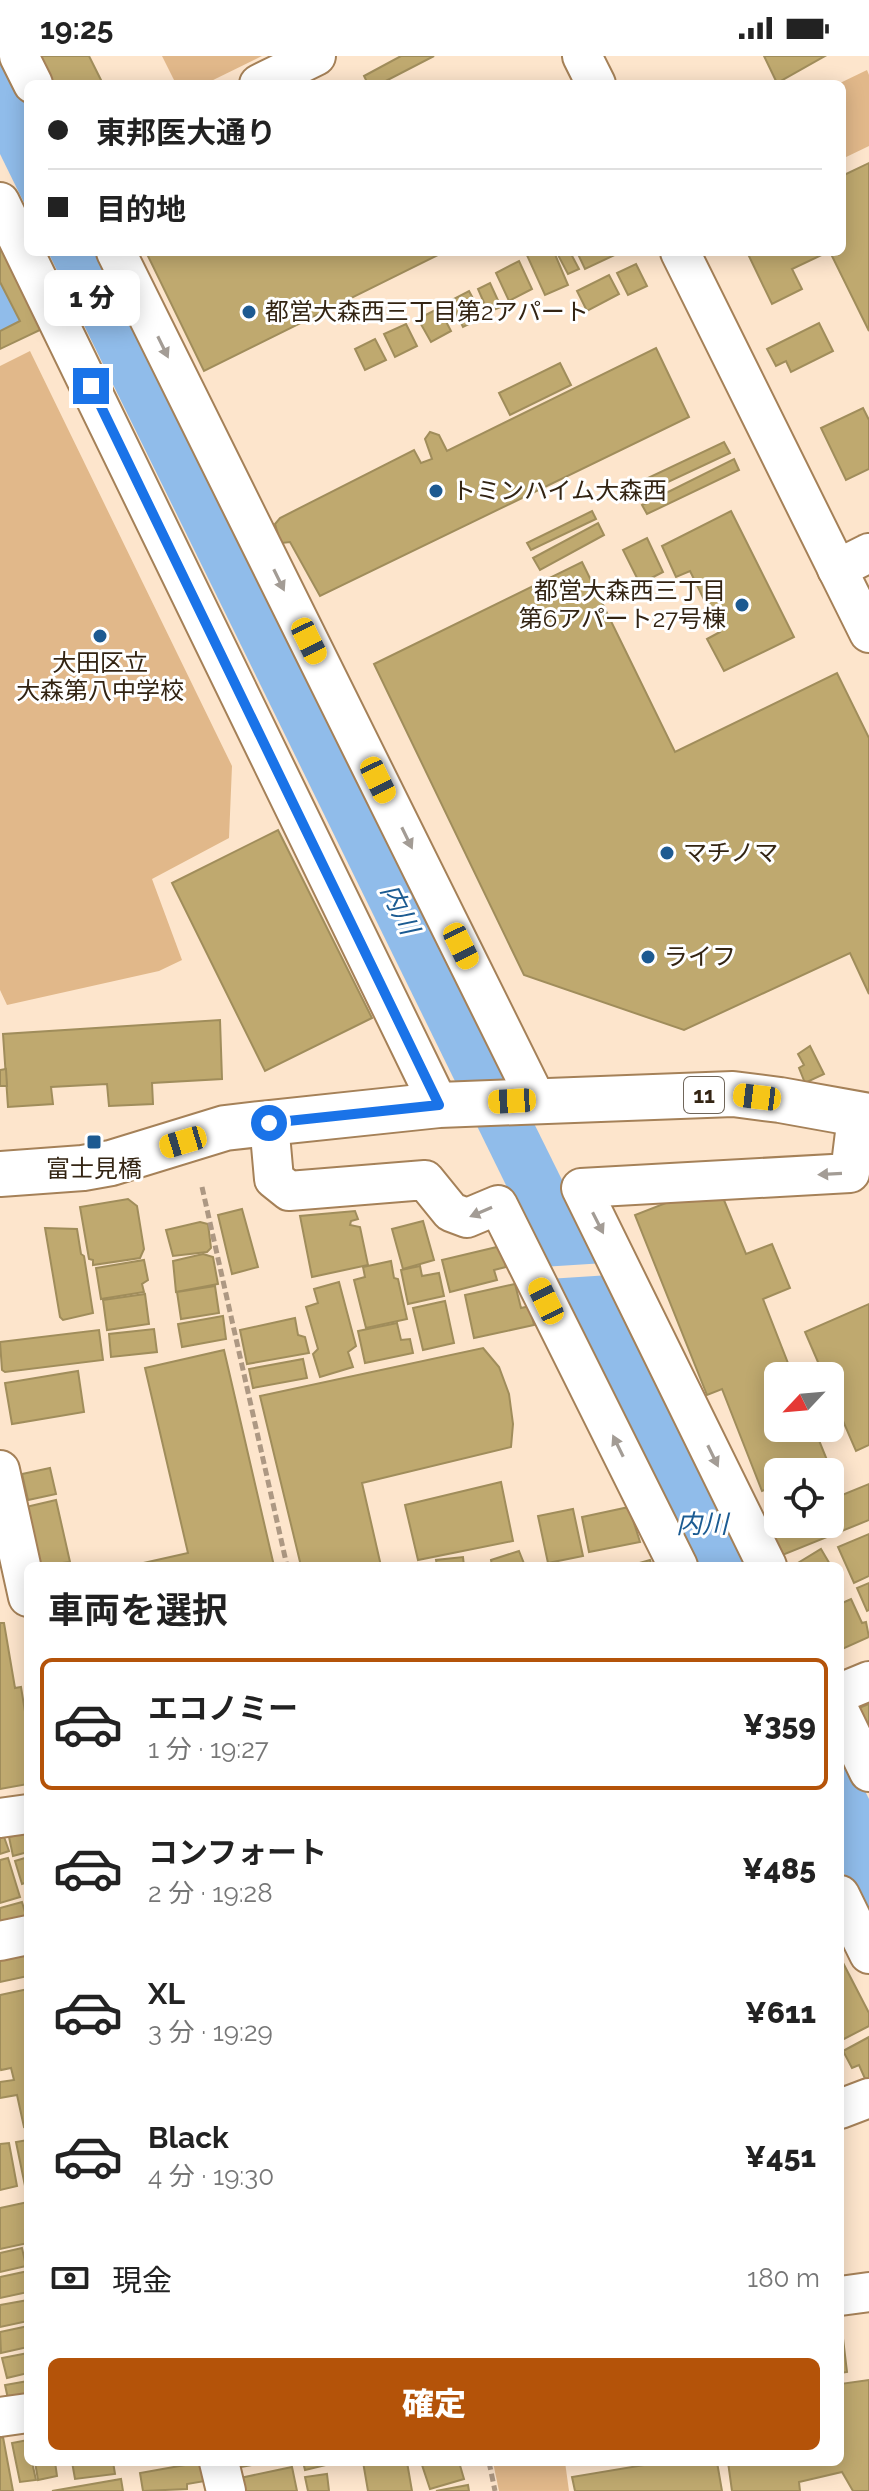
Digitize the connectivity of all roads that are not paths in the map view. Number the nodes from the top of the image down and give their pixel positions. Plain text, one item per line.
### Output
1 (19, 56) edge
2 (316, 56) edge
3 (582, 56) edge
4 (31, 80) edge
5 (267, 80) edge
6 (594, 80) edge
7 (8, 206) edge
8 (24, 239) edge
9 (32, 256) edge
10 (118, 256) edge
11 (682, 256) edge
12 (853, 561) edge
13 (869, 633) edge
14 (536, 1099) junction
15 (439, 1105) junction
16 (863, 1116) edge
17 (269, 1123) junction
18 (0, 1174) edge
19 (0, 1470) edge
20 (676, 1562) edge
21 (765, 1562) edge
22 (24, 1579) edge
23 (869, 1681) edge
24 (844, 1691) edge
25 (844, 1720) edge
26 (869, 1772) edge
27 (24, 1815) edge
28 (0, 1818) edge
29 (844, 1903) edge
30 (24, 1936) edge
31 (0, 1941) edge
32 (869, 1954) edge
33 (869, 2098) edge
34 (844, 2107) edge
35 (869, 2292) edge
36 (844, 2295) edge
37 (24, 2414) edge
38 (0, 2417) edge
39 (220, 2466) edge
40 (226, 2491) edge

1 - 4 street
2 - 5 street
3 - 6 street
7 - 8 street
9 - 15 street
10 -> 14 street
11 - 12 street
12 - 13 street
14 - 15 main road, 11
14 - 16 main road, 11
15 - 17 main road, 11
16 -> 21 street
17 - 18 main road, 11
20 -> 17 street
19 - 22 street
23 - 24 street
25 - 26 street
27 - 28 street
29 - 32 street
30 - 31 street
33 - 34 street
35 - 36 street
37 - 38 street
39 - 40 street

